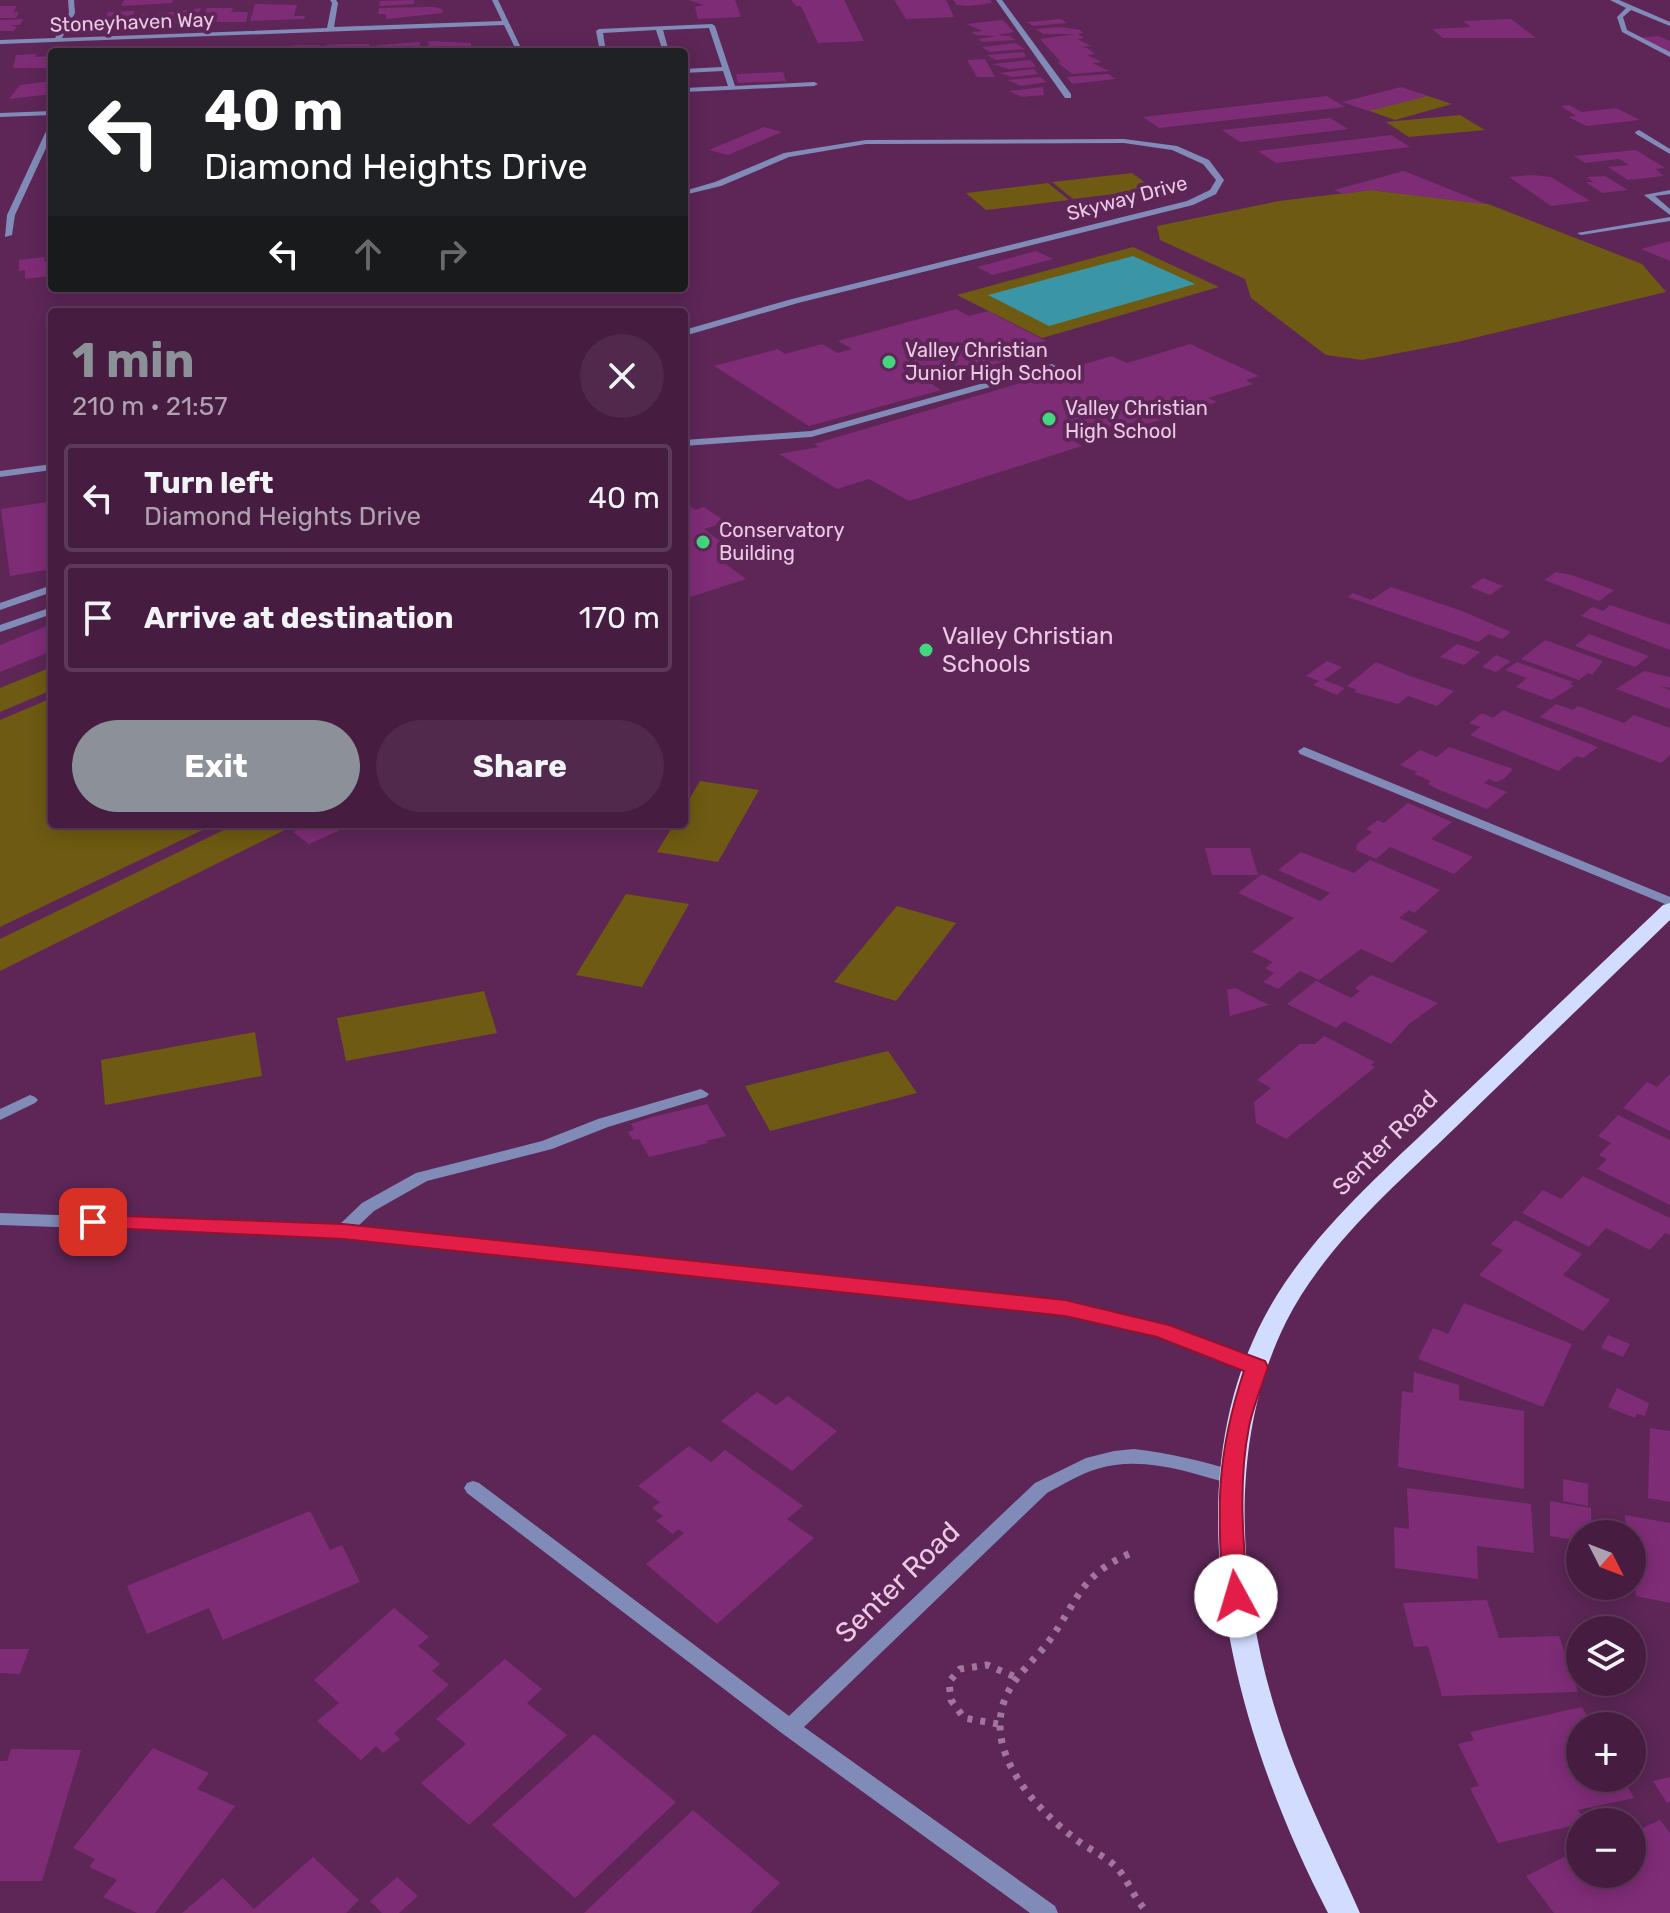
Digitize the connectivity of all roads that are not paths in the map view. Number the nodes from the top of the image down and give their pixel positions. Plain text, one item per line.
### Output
1 (71, 0) edge
2 (333, 0) edge
3 (495, 0) edge
4 (999, 0) edge
5 (1613, 0) edge
6 (1629, 8) junction
7 (505, 23) junction
8 (1670, 24) edge
9 (659, 28) junction
10 (330, 31) junction
11 (57, 40) junction
12 (0, 42) edge
13 (518, 48) edge
14 (602, 48) edge
15 (665, 48) edge
16 (1670, 55) edge
17 (726, 69) junction
18 (688, 71) edge
19 (814, 84) dead end
20 (732, 88) junction
21 (688, 90) edge
22 (1068, 96) dead end
23 (48, 113) edge
24 (0, 115) edge
25 (1639, 132) dead end
26 (48, 136) edge
27 (1670, 152) edge
28 (688, 192) edge
29 (1670, 192) edge
30 (1670, 213) edge
31 (1670, 219) edge
32 (1581, 233) dead end
33 (8, 235) dead end
34 (688, 332) edge
35 (1052, 367) dead end
36 (688, 443) edge
37 (48, 468) edge
38 (0, 474) edge
39 (48, 589) edge
40 (0, 607) edge
41 (48, 611) edge
42 (0, 629) edge
43 (1304, 751) dead end
44 (1670, 902) edge
45 (1670, 909) edge
46 (701, 1094) dead end
47 (30, 1100) dead end
48 (0, 1115) edge
49 (0, 1219) edge
50 (343, 1231) junction
51 (1257, 1367) junction
52 (1231, 1477) junction
53 (473, 1488) dead end
54 (790, 1728) junction
55 (1047, 1913) edge
56 (1345, 1913) edge

1 - 11 street
2 - 10 street
3 - 7 street
4 - 22 street
5 - 6 street
6 - 8 street
6 - 16 street
7 - 10 street, Stoneyhaven Way
7 - 13 street
9 - 14 street
9 - 15 street
9 - 17 street
10 - 11 street, Stoneyhaven Way
11 - 12 street, Stoneyhaven Way
17 - 18 street
17 - 20 street
19 - 20 street
20 - 21 street
23 - 24 street
25 - 27 street
26 - 33 street
28 - 34 street, Skyway Drive
29 - 30 street
31 - 32 street
35 - 36 street
37 - 38 street
39 - 40 street
41 - 42 street
43 - 44 street
45 - 51 main road, Senter Road
46 - 50 street
47 - 48 street
49 - 50 street
50 - 51 street
51 - 52 main road, Senter Road
52 - 54 street, Senter Road
52 - 56 main road, Senter Road
53 - 54 street
54 - 55 street

